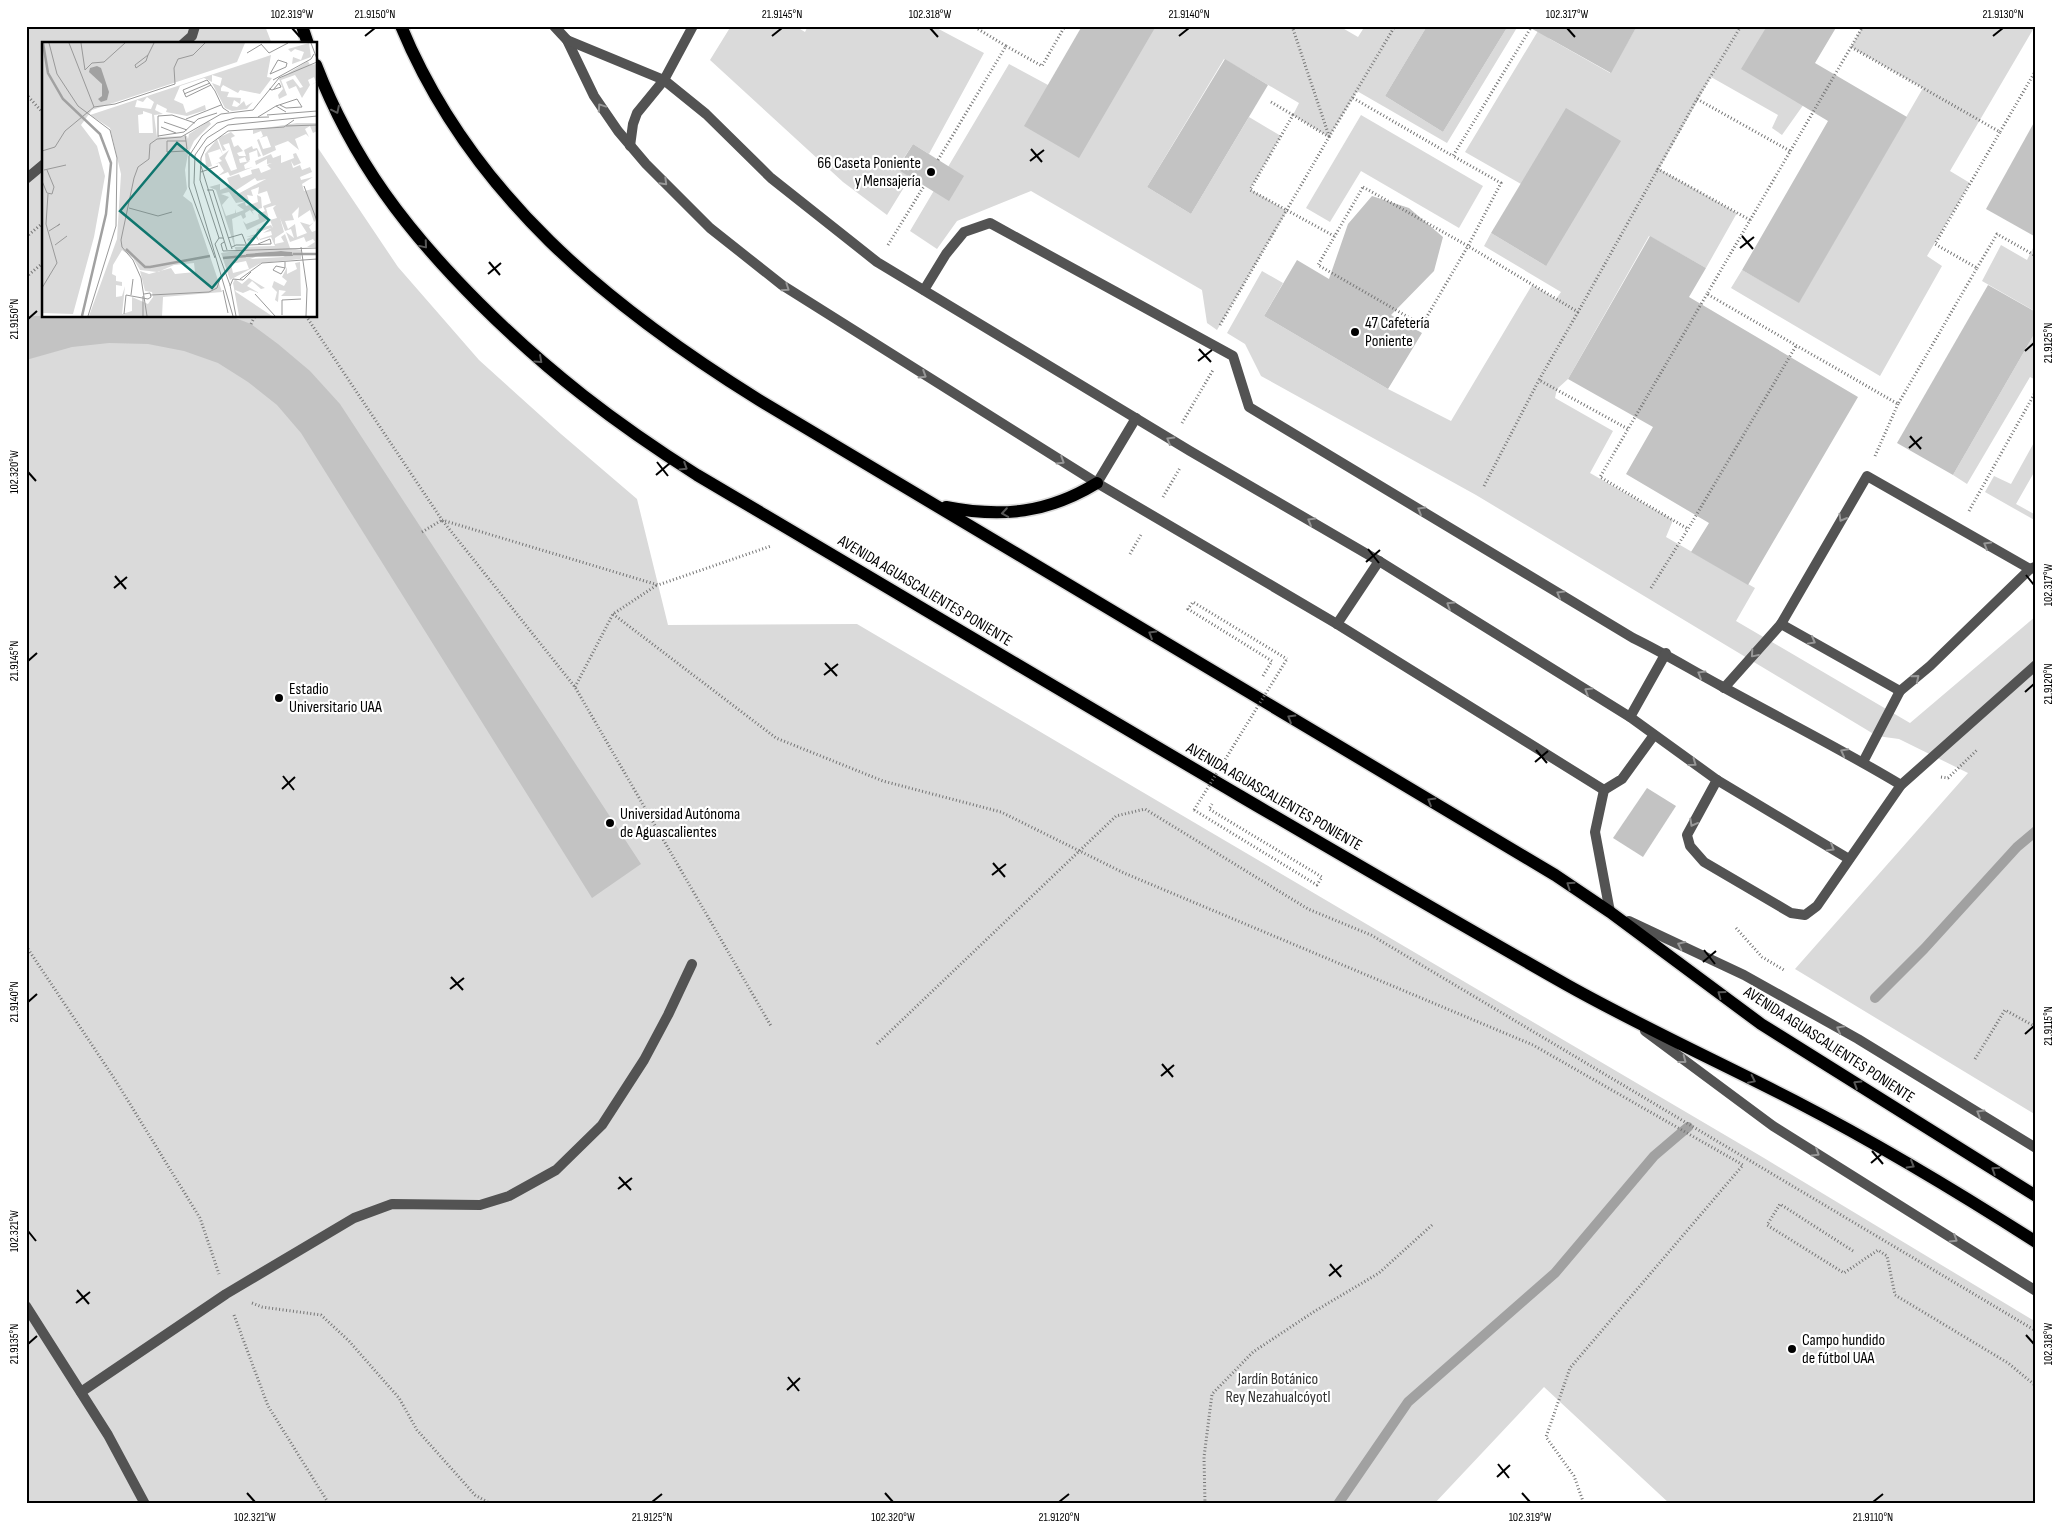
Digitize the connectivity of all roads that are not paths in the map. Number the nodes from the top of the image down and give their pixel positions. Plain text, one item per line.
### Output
1 (195, 26) edge
2 (302, 26) edge
3 (401, 26) edge
4 (554, 26) edge
5 (693, 26) edge
6 (567, 40) junction
7 (185, 42) edge
8 (307, 42) edge
9 (318, 69) edge
10 (664, 80) junction
11 (630, 146) junction
12 (42, 166) edge
13 (26, 179) edge
14 (924, 290) junction
15 (1136, 418) junction
16 (1097, 484) junction
17 (937, 505) junction
18 (1379, 561) junction
19 (2033, 568) edge
20 (1337, 624) junction
21 (1781, 624) junction
22 (1666, 653) junction
23 (2036, 665) edge
24 (1724, 688) junction
25 (1900, 691) junction
26 (1630, 716) junction
27 (1654, 735) junction
28 (1863, 762) junction
29 (1717, 780) junction
30 (1901, 785) junction
31 (1604, 790) junction
32 (1849, 859) junction
33 (1610, 912) junction
34 (692, 964) dead end
35 (1630, 1020) junction
36 (2036, 1148) edge
37 (2036, 1196) edge
38 (2036, 1242) edge
39 (2036, 1291) edge
40 (26, 1306) edge
41 (81, 1392) junction
42 (145, 1504) edge

1 - 7 street
2 - 8 main road
3 - 17 main road, AVENIDA AGUASCALIENTES PONIENTE
4 - 6 street
5 - 10 street
6 - 10 street
11 -> 6 street
9 -> 35 main road, AVENIDA AGUASCALIENTES PONIENTE
10 - 11 street
10 - 14 street
11 -> 16 street
12 - 13 street
14 - 15 street
22 -> 14 street
15 - 16 street
18 -> 15 street
16 -> 17 main road
16 - 20 street
33 -> 17 main road, AVENIDA AGUASCALIENTES PONIENTE
18 - 20 street
26 -> 18 street
19 -> 21 street
25 -> 19 street
20 - 31 street
21 -> 24 street
21 -> 25 street
24 -> 22 street
22 - 26 street
23 - 30 street
28 -> 24 street
25 - 28 street
26 - 27 street
27 -> 29 street
27 - 31 street
28 - 30 street
29 -> 32 street
29 -> 32 street
30 - 32 street
31 - 33 street
36 -> 33 street, AVENIDA AGUASCALIENTES PONIENTE
37 -> 33 main road, AVENIDA AGUASCALIENTES PONIENTE
34 - 41 street
35 -> 38 main road, AVENIDA AGUASCALIENTES PONIENTE
35 -> 39 street, AVENIDA AGUASCALIENTES PONIENTE
40 - 41 street
41 - 42 street

